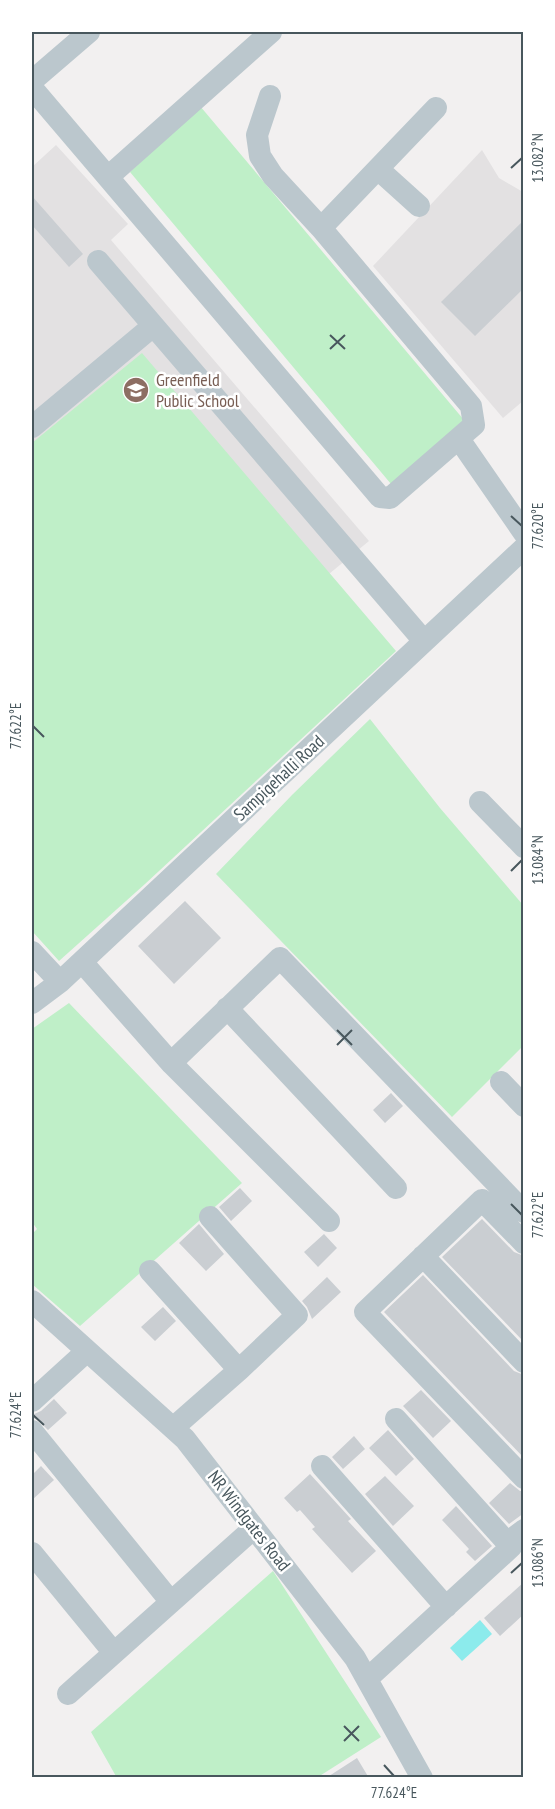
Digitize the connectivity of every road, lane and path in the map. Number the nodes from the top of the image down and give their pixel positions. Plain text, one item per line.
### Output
1 (89, 32) edge
2 (271, 32) edge
3 (33, 93) edge
4 (270, 96) dead end
5 (436, 108) dead end
6 (378, 169) junction
7 (108, 177) junction
8 (419, 206) dead end
9 (321, 228) junction
10 (98, 261) dead end
11 (153, 326) junction
12 (32, 427) edge
13 (459, 439) junction
14 (524, 533) edge
15 (524, 548) edge
16 (424, 641) junction
17 (480, 802) dead end
18 (524, 847) edge
19 (32, 952) edge
20 (82, 962) junction
21 (60, 982) junction
22 (32, 1003) edge
23 (227, 1008) junction
24 (171, 1063) junction
25 (501, 1082) dead end
26 (524, 1106) edge
27 (396, 1188) dead end
28 (524, 1212) edge
29 (210, 1217) dead end
30 (329, 1221) dead end
31 (524, 1243) edge
32 (423, 1256) junction
33 (150, 1271) dead end
34 (32, 1301) edge
35 (87, 1351) junction
36 (524, 1362) edge
37 (239, 1370) junction
38 (32, 1401) edge
39 (396, 1419) dead end
40 (173, 1428) junction
41 (32, 1431) edge
42 (322, 1466) dead end
43 (524, 1478) edge
44 (254, 1528) junction
45 (32, 1553) edge
46 (171, 1602) junction
47 (446, 1607) junction
48 (114, 1653) junction
49 (367, 1679) junction
50 (68, 1694) dead end
51 (422, 1777) edge

1 - 3 street
2 - 7 street
3 - 7 street
4 - 9 street
5 - 6 street
6 - 8 street
6 - 9 street
7 - 13 street
9 - 13 street
10 - 11 street
11 - 12 street
11 - 16 street
13 - 14 street
15 - 16 street, Sampigehalli Road
16 - 20 street, Sampigehalli Road
17 - 18 street
19 - 21 street
20 - 21 street, Sampigehalli Road
20 - 24 street
21 - 22 street, Sampigehalli Road
23 - 24 street
23 - 27 street
23 - 28 street
24 - 30 street
25 - 26 street
29 - 37 street
31 - 32 street
32 - 36 street
32 - 43 street
33 - 37 street
34 - 35 street, NR Windgates Road
35 - 38 street
35 - 40 street, NR Windgates Road
37 - 40 street
39 - 47 street
40 - 44 street, NR Windgates Road
41 - 46 street
42 - 47 street
44 - 46 street
44 - 49 street, NR Windgates Road
45 - 48 street
46 - 48 street
47 - 49 street
48 - 50 street
49 - 51 street, NR Windgates Road

